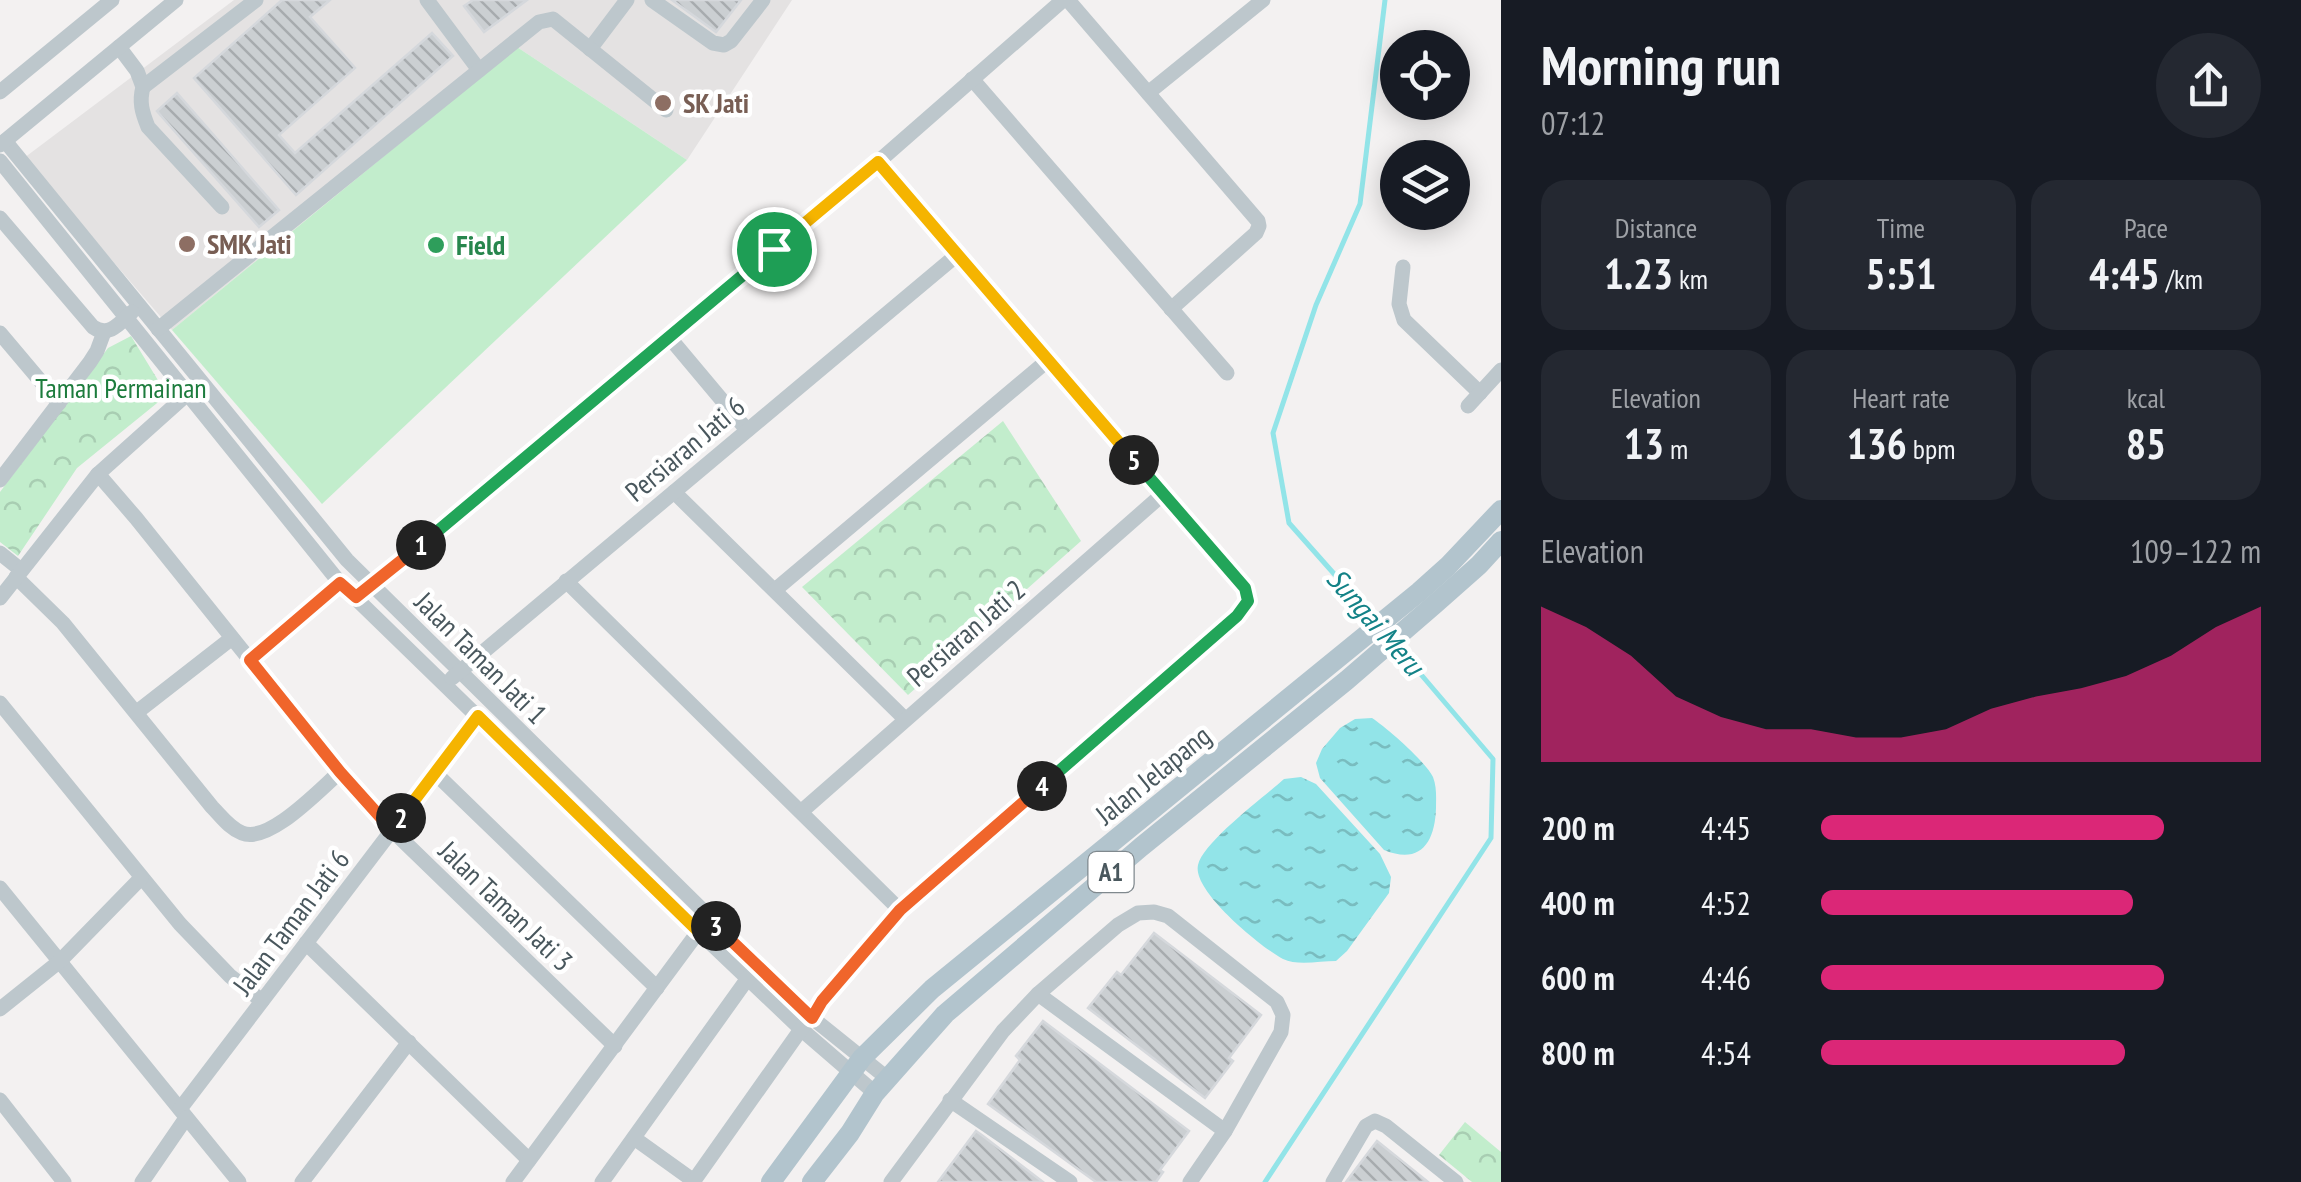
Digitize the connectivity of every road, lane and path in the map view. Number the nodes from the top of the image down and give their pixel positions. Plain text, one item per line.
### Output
1 (112, 0) edge
2 (176, 0) edge
3 (256, 0) edge
4 (428, 0) edge
5 (626, 0) edge
6 (652, 0) edge
7 (763, 0) edge
8 (1065, 0) edge
9 (1262, 0) edge
10 (119, 48) junction
11 (590, 49) junction
12 (480, 70) junction
13 (972, 80) junction
14 (144, 87) junction
15 (0, 92) edge
16 (1148, 93) junction
17 (666, 110) dead end
18 (2, 143) edge
19 (0, 161) edge
20 (878, 162) junction
21 (222, 207) dead end
22 (0, 218) edge
23 (958, 254) junction
24 (1403, 267) dead end
25 (94, 277) junction
26 (68, 297) junction
27 (1172, 309) junction
28 (132, 312) junction
29 (158, 329) junction
30 (104, 332) junction
31 (0, 333) edge
32 (669, 337) junction
33 (1047, 361) junction
34 (1501, 370) edge
35 (1227, 373) dead end
36 (200, 382) junction
37 (1480, 393) junction
38 (187, 394) junction
39 (59, 404) junction
40 (1468, 406) dead end
41 (748, 430) junction
42 (98, 474) junction
43 (0, 480) edge
44 (674, 492) junction
45 (1163, 494) junction
46 (1501, 510) edge
47 (1501, 541) edge
48 (0, 553) edge
49 (19, 573) junction
50 (566, 581) junction
51 (340, 583) junction
52 (372, 586) junction
53 (775, 590) junction
54 (356, 597) junction
55 (0, 598) edge
56 (1427, 598) junction
57 (232, 638) junction
58 (250, 660) junction
59 (459, 672) junction
60 (445, 684) junction
61 (0, 703) edge
62 (137, 712) junction
63 (478, 716) junction
64 (906, 719) junction
65 (340, 772) junction
66 (435, 773) junction
67 (802, 812) junction
68 (392, 830) junction
69 (141, 878) junction
70 (0, 888) edge
71 (900, 910) junction
72 (704, 925) junction
73 (306, 943) junction
74 (60, 961) junction
75 (748, 978) junction
76 (658, 988) junction
77 (1038, 994) junction
78 (262, 1001) junction
79 (0, 1010) edge
80 (807, 1024) junction
81 (408, 1042) junction
82 (615, 1046) junction
83 (857, 1066) junction
84 (881, 1085) junction
85 (0, 1100) edge
86 (950, 1100) junction
87 (183, 1114) junction
88 (1224, 1130) junction
89 (634, 1138) junction
90 (530, 1160) junction
91 (64, 1182) edge
92 (142, 1182) edge
93 (238, 1182) edge
94 (302, 1182) edge
95 (513, 1182) edge
96 (602, 1182) edge
97 (693, 1182) edge
98 (771, 1182) edge
99 (812, 1182) edge
100 (890, 1182) edge
101 (1070, 1182) edge
102 (1190, 1182) edge
103 (1333, 1182) edge
104 (1456, 1182) edge

1 - 15 street
2 - 10 street
3 - 14 street
4 - 12 street
5 - 11 street
6 - 7 street
8 - 13 street
8 - 16 street
9 - 16 street
10 - 14 street
10 - 18 street
11 - 12 street
11 - 17 street
12 - 29 street
13 - 20 street
13 - 27 street
14 - 21 street
16 - 27 street
18 - 28 street, Jalan Taman Jati 1
19 - 25 street, Jalan Taman Jati 1
20 - 23 street
20 - 32 street
22 - 26 street
23 - 33 street
23 - 41 street, Persiaran Jati 6
24 - 37 street
25 - 26 street
25 - 28 street, Jalan Taman Jati 1
26 - 30 street
27 - 35 street
28 - 29 street, Jalan Taman Jati 1
28 - 30 street
28 - 38 street, Jalan Taman Jati 1
29 - 36 street, Jalan Taman Jati 1
30 - 39 street
31 - 39 street
32 - 41 street
32 - 52 street
33 - 45 street
33 - 53 street
34 - 37 street
36 - 38 street
36 - 52 street, Jalan Taman Jati 1
37 - 40 street
38 - 42 street
38 - 51 street, Jalan Taman Jati 1
39 - 43 street
41 - 44 street, Persiaran Jati 6
42 - 49 street
42 - 57 street, Jalan Taman Jati 3
44 - 50 street, Persiaran Jati 6
44 - 53 street
45 - 64 street, Persiaran Jati 2
45 - 71 street
46 - 56 main road, Jalan Jelapang / A1
47 - 56 main road, Jalan Jelapang / A1
48 - 49 street
49 - 55 street
49 - 62 street
50 - 59 street, Persiaran Jati 6
50 - 67 street
51 - 54 street, Jalan Taman Jati 1
51 - 58 street
52 - 54 street
52 - 59 street, Jalan Taman Jati 1
53 - 64 street
54 - 60 street, Jalan Taman Jati 1
56 - 83 main road, Jalan Jelapang / A1
56 - 84 main road, Jalan Jelapang / A1
57 - 58 street, Jalan Taman Jati 3
57 - 62 street
58 - 65 street, Jalan Taman Jati 3
59 - 60 street, Persiaran Jati 6
59 - 72 street, Jalan Taman Jati 1
60 - 63 street, Jalan Taman Jati 1
61 - 69 street
62 - 65 street
63 - 66 street, Jalan Taman Jati 6
63 - 72 street, Jalan Taman Jati 1
64 - 67 street, Persiaran Jati 2
65 - 68 street, Jalan Taman Jati 3
66 - 68 street, Jalan Taman Jati 6
66 - 76 street
67 - 71 street
68 - 73 street, Jalan Taman Jati 6
68 - 82 street, Jalan Taman Jati 3
69 - 74 street
69 - 78 street
70 - 74 street
71 - 80 street
72 - 75 street, Jalan Taman Jati 1
72 - 76 street
72 - 80 street, Jalan Taman Jati 1
73 - 78 street, Jalan Taman Jati 6
73 - 81 street
74 - 79 street
74 - 87 street
75 - 80 street, Jalan Taman Jati 1
75 - 89 street
76 - 82 street
77 - 86 street
77 - 88 street
77 - 88 street
78 - 87 street, Jalan Taman Jati 6
80 - 83 street, Jalan Taman Jati 1
80 - 97 street
81 - 90 street
81 - 94 street
82 - 90 street
83 - 84 street, Jalan Taman Jati 1
83 - 98 main road, Jalan Jelapang / A1
84 - 99 main road, Jalan Jelapang / A1
85 - 91 street
86 - 100 street
86 - 101 street
87 - 92 street, Jalan Taman Jati 6
87 - 93 street
88 - 102 street
89 - 96 street
89 - 97 street
90 - 95 street
103 - 104 street

